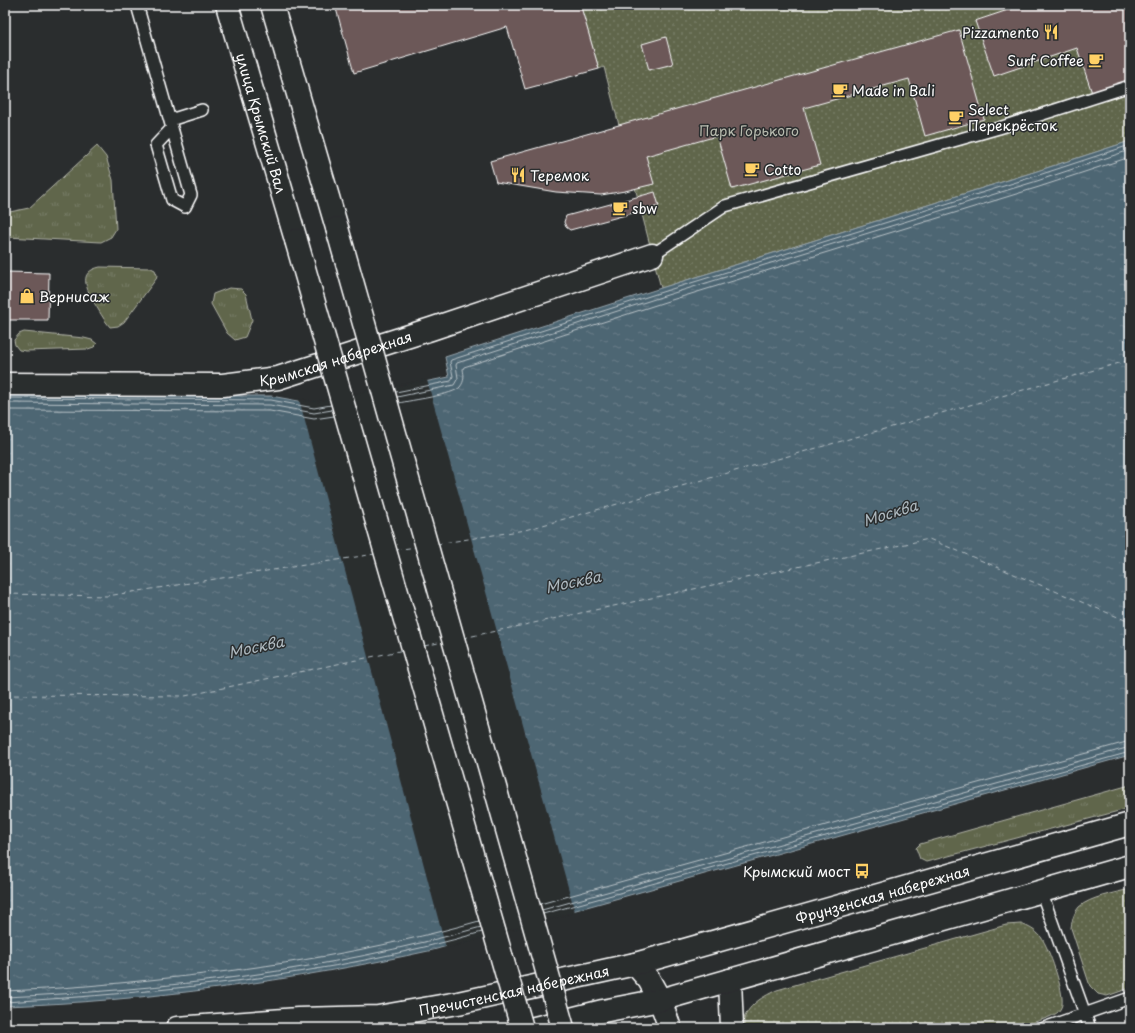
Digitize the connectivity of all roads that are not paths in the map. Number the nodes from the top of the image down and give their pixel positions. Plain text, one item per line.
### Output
1 (137, 5) edge
2 (227, 5) edge
3 (272, 5) edge
4 (1130, 86) edge
5 (202, 110) dead end
6 (171, 124) junction
7 (652, 254) joint
8 (5, 384) edge
9 (1130, 824) edge
10 (1130, 866) edge
11 (1041, 891) junction
12 (635, 964) junction
13 (730, 980) junction
14 (1130, 998) edge
15 (660, 1000) junction
16 (1085, 1014) junction
17 (371, 1023) edge
18 (176, 1028) edge
19 (522, 1028) edge
20 (535, 1028) edge
21 (563, 1028) edge
22 (670, 1028) edge
23 (732, 1028) edge
24 (1044, 1028) edge
25 (1090, 1028) edge

1 - 6 lane
2 - 19 main road, улица Крымский Вал, bridge
3 - 21 main road, bridge
4 - 7 lane
5 - 6 lane
6 - 6 lane
7 - 8 main road, Крымская набережная
9 - 12 main road, Фрунзенская набережная
10 - 11 main road
11 - 13 main road
11 - 16 lane
12 - 15 main road
12 - 17 main road, Пречистенская набережная
13 - 15 main road
13 - 23 main road
14 - 16 lane
15 - 20 main road
15 - 22 main road
16 - 24 lane
16 - 25 lane
17 - 18 main road, Пречистенская набережная

